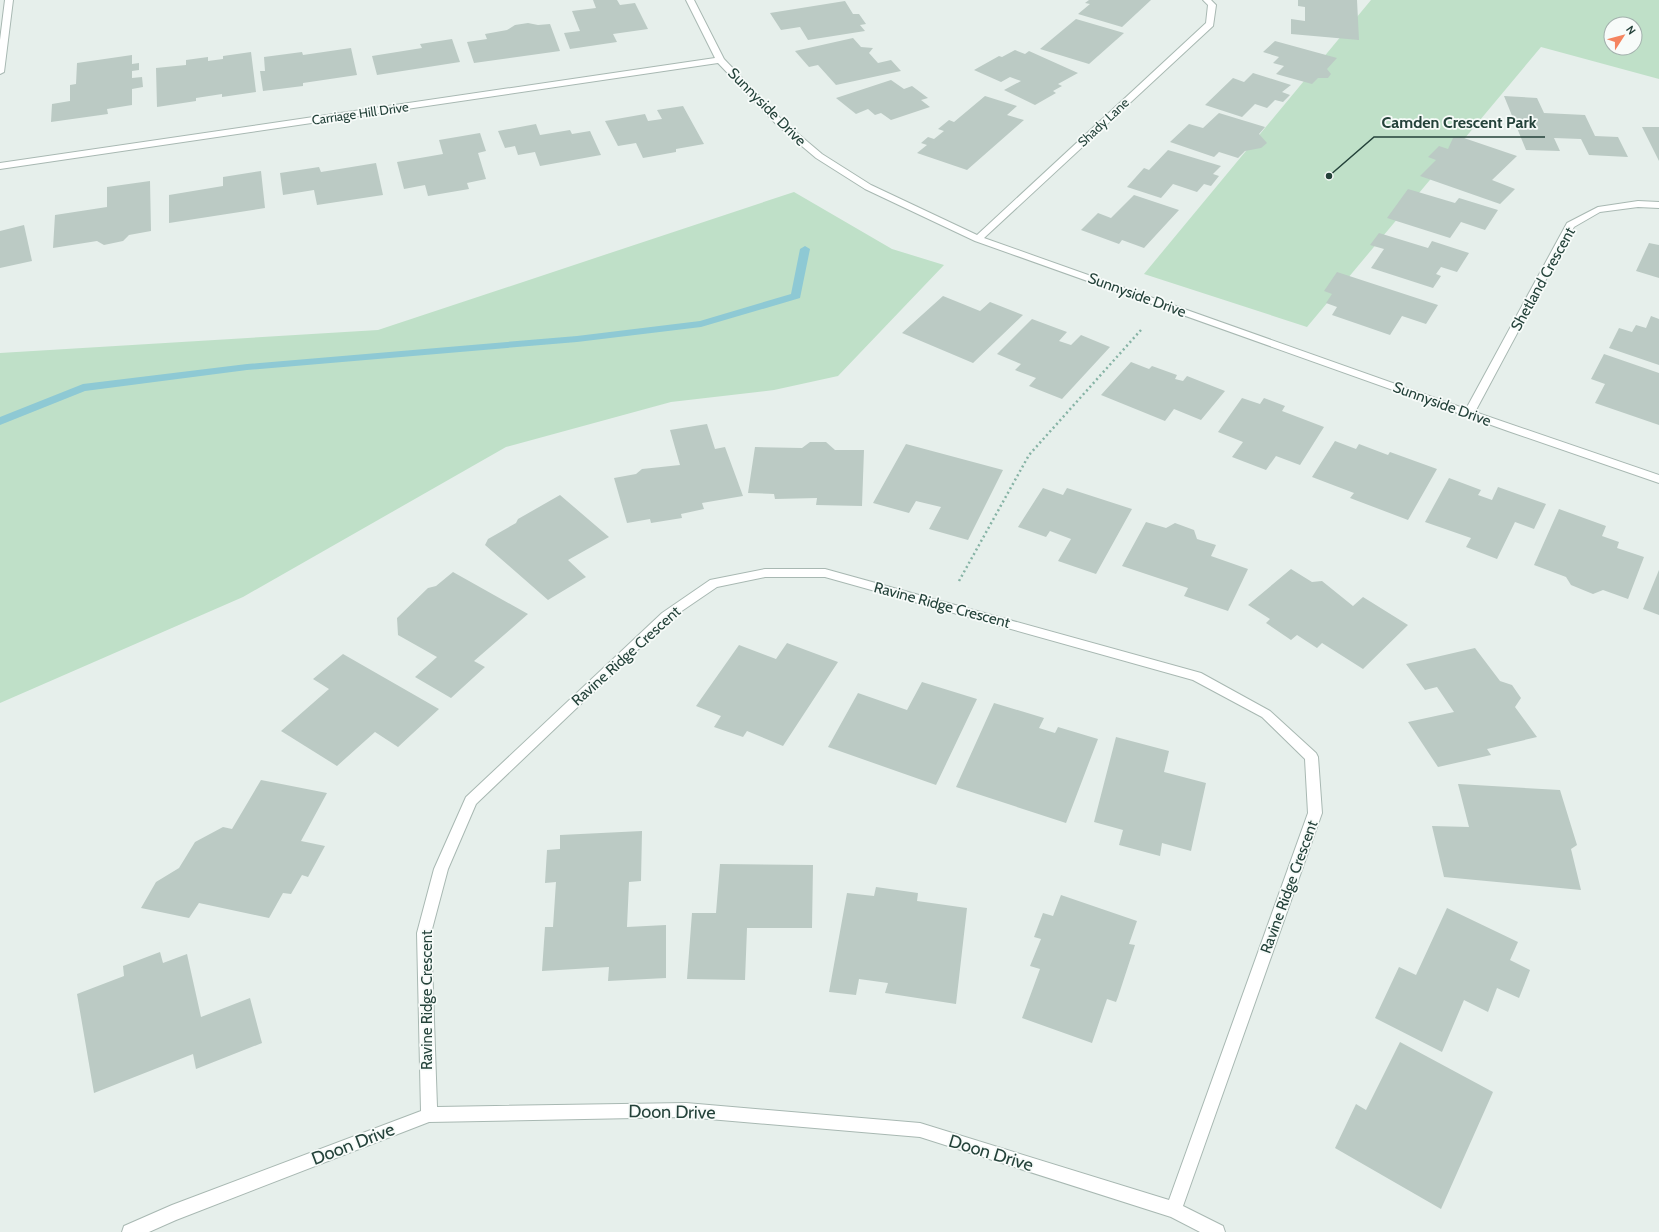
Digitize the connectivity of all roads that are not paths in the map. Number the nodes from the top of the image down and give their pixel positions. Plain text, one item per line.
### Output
1 (9, 0) edge
2 (690, 0) edge
3 (1207, 0) edge
4 (720, 60) junction
5 (0, 72) edge
6 (0, 166) edge
7 (1659, 205) edge
8 (978, 239) junction
9 (1469, 413) junction
10 (1659, 479) edge
11 (429, 1115) junction
12 (1174, 1210) junction
13 (130, 1232) edge
14 (1217, 1232) edge

1 - 5 street
2 - 4 street, Sunnyside Drive
3 - 8 street, Shady Lane
4 - 6 street, Carriage Hill Drive
4 - 8 street, Sunnyside Drive
7 - 9 street, Shetland Crescent
8 - 9 street, Sunnyside Drive
9 - 10 street, Sunnyside Drive
11 - 12 street, Doon Drive
11 - 12 street, Ravine Ridge Crescent
11 - 13 street, Doon Drive
12 - 14 street, Doon Drive

